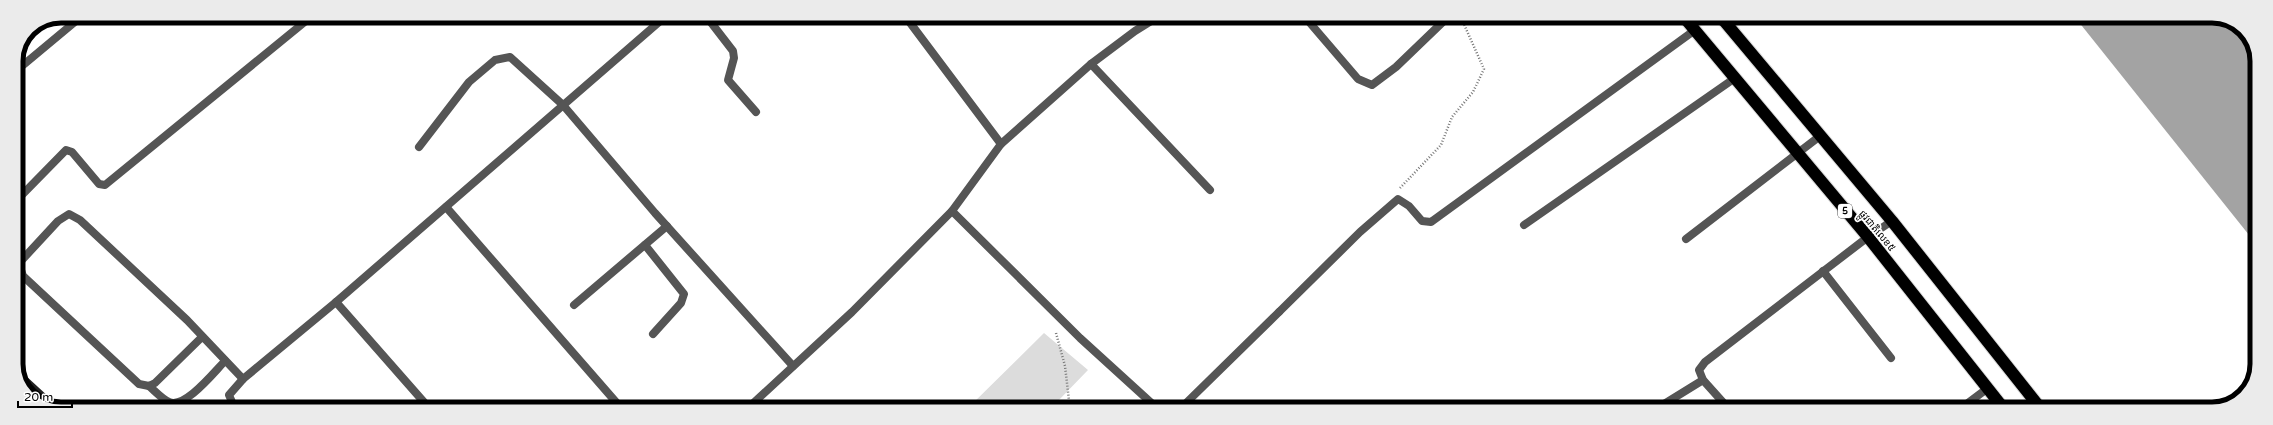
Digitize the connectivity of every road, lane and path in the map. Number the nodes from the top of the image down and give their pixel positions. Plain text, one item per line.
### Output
1 (74, 23) edge
2 (303, 23) edge
3 (658, 23) edge
4 (711, 23) edge
5 (910, 23) edge
6 (1147, 23) edge
7 (1310, 23) edge
8 (1442, 23) edge
9 (1463, 23) edge
10 (1689, 23) edge
11 (1726, 23) edge
12 (1695, 30) junction
13 (1091, 64) junction
14 (23, 65) edge
15 (1735, 78) junction
16 (563, 105) junction
17 (756, 112) dead end
18 (1820, 136) junction
19 (1001, 144) junction
20 (419, 147) dead end
21 (1797, 153) junction
22 (1210, 190) dead end
23 (23, 194) edge
24 (1398, 199) junction
25 (446, 207) junction
26 (952, 210) junction
27 (1892, 222) junction
28 (1524, 225) dead end
29 (667, 226) junction
30 (1868, 237) junction
31 (1686, 239) dead end
32 (645, 245) junction
33 (23, 258) edge
34 (1823, 271) junction
35 (23, 274) edge
36 (336, 302) junction
37 (574, 305) dead end
38 (1049, 307) junction
39 (653, 334) dead end
40 (202, 337) junction
41 (1890, 358) dead end
42 (225, 361) junction
43 (793, 366) junction
44 (243, 380) junction
45 (1703, 380) junction
46 (28, 384) edge
47 (149, 386) junction
48 (1988, 388) junction
49 (44, 398) edge
50 (169, 402) edge
51 (181, 402) edge
52 (232, 402) edge
53 (424, 402) edge
54 (616, 402) edge
55 (754, 402) edge
56 (1069, 402) edge
57 (1151, 402) edge
58 (1187, 402) edge
59 (1667, 402) edge
60 (1723, 402) edge
61 (1969, 402) edge
62 (1999, 402) edge
63 (2034, 402) edge

1 - 14 street
2 - 23 street
3 - 16 street
4 - 17 street
5 - 19 street
6 - 13 street
7 - 8 street
9 - 24 path
10 - 12 highway, ផ្លូវជាតិលេខ៥ / 5
11 - 18 highway, ផ្លូវជាតិលេខ៥
12 - 15 highway, ផ្លូវជាតិលេខ៥ / 5
12 - 24 street
13 - 19 street
13 - 22 street
15 - 21 highway, ផ្លូវជាតិលេខ៥ / 5
15 - 28 street
16 - 20 street
16 - 25 street
16 - 29 street
18 - 21 street
18 - 27 highway, ផ្លូវជាតិលេខ៥
19 - 26 street
21 - 30 highway, ផ្លូវជាតិលេខ៥ / 5
21 - 31 street
24 - 58 street
25 - 36 street
25 - 54 street
26 - 38 street
26 - 43 street
27 - 30 street
27 - 63 highway, ផ្លូវជាតិលេខ៥
29 - 32 street
29 - 43 street
30 - 34 street
30 - 48 highway, ផ្លូវជាតិលេខ៥ / 5
32 - 37 street
32 - 39 street
33 - 40 street
34 - 41 street
34 - 45 street
35 - 47 street
36 - 44 street
36 - 53 street
38 - 56 path
38 - 57 street
40 - 42 street
40 - 47 street
42 - 44 street
42 - 51 street
43 - 55 street
44 - 52 street
45 - 59 street
45 - 60 street
46 - 49 street
47 - 50 street
48 - 61 street
48 - 62 highway, ផ្លូវជាតិលេខ៥ / 5

